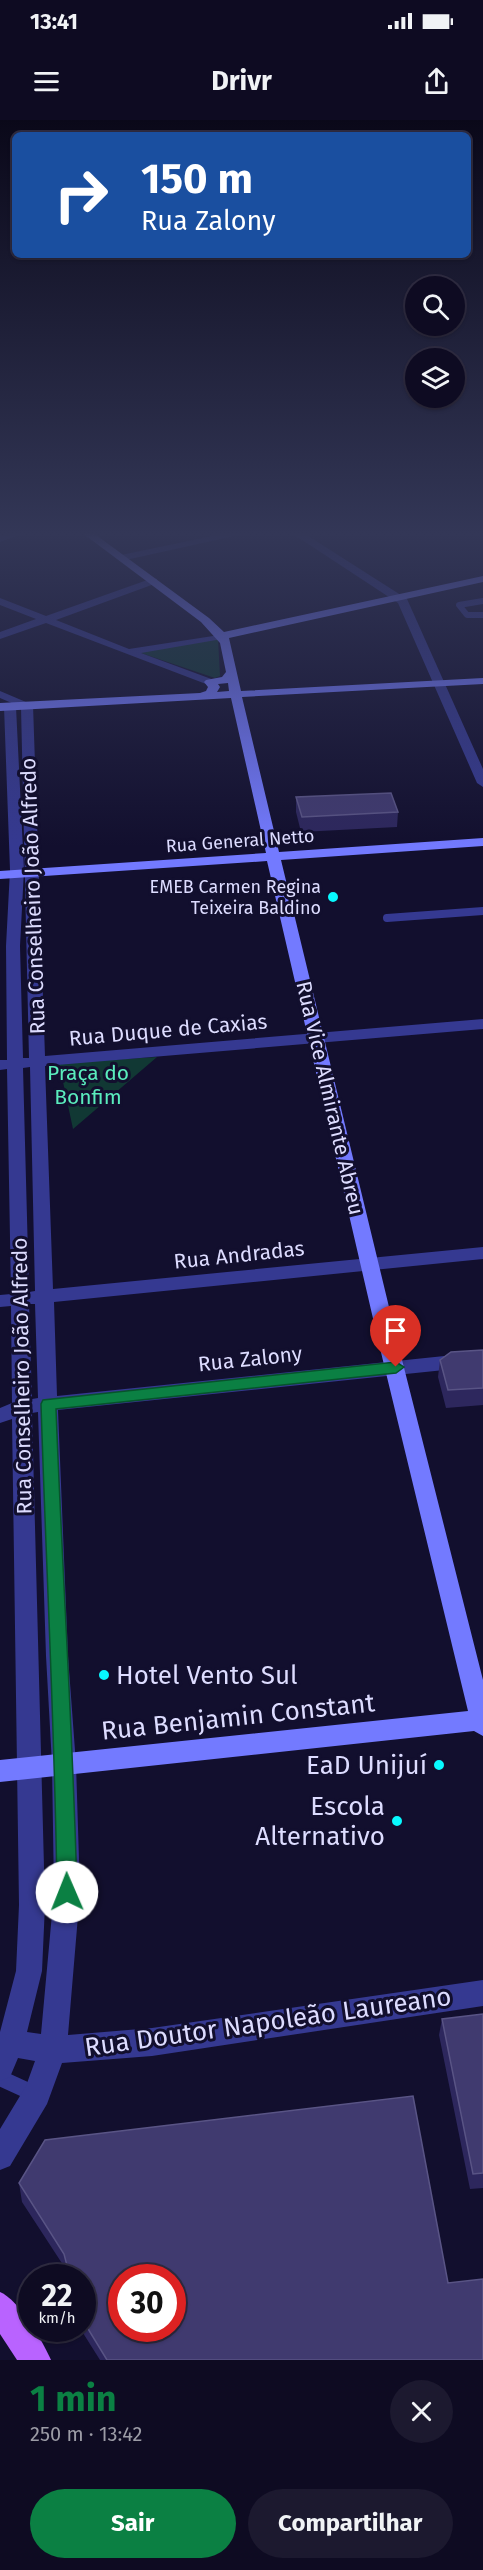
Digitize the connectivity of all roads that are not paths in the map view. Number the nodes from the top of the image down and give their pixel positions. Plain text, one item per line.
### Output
1 (222, 636) edge
2 (87, 637) edge
3 (219, 637) edge
4 (418, 637) edge
5 (127, 652) junction
6 (232, 672) junction
7 (483, 681) edge
8 (210, 682) junction
9 (438, 683) junction
10 (0, 694) edge
11 (236, 696) junction
12 (196, 697) junction
13 (27, 705) junction
14 (5, 707) edge
15 (483, 783) edge
16 (30, 786) junction
17 (13, 787) junction
18 (30, 812) junction
19 (14, 813) junction
20 (483, 842) edge
21 (273, 857) junction
22 (16, 874) edge
23 (483, 911) edge
24 (387, 918) dead end
25 (15, 946) edge
26 (25, 999) junction
27 (483, 1014) edge
28 (483, 1024) edge
29 (377, 1027) junction
30 (314, 1033) junction
31 (38, 1056) junction
32 (8, 1057) edge
33 (41, 1167) junction
34 (18, 1168) junction
35 (42, 1219) junction
36 (20, 1221) junction
37 (483, 1254) edge
38 (369, 1265) junction
39 (44, 1297) junction
40 (21, 1298) junction
41 (0, 1300) edge
42 (46, 1359) junction
43 (483, 1359) edge
44 (22, 1360) junction
45 (396, 1367) junction
46 (48, 1404) junction
47 (22, 1407) junction
48 (0, 1416) edge
49 (53, 1509) junction
50 (24, 1512) junction
51 (57, 1656) junction
52 (26, 1659) junction
53 (482, 1722) edge
54 (64, 1764) junction
55 (29, 1768) junction
56 (0, 1771) edge
57 (483, 1993) edge
58 (53, 2050) junction
59 (5, 2055) edge
60 (0, 2078) edge
61 (37, 2094) junction
62 (0, 2156) edge
63 (0, 2307) edge
64 (35, 2360) edge

1 - 6 street, Rua Vice Almirante Abreu
2 - 5 street
3 - 5 street
4 - 9 street
5 - 8 street
6 - 8 street
6 - 11 street, Rua Vice Almirante Abreu
7 - 9 street
8 - 12 street
9 - 11 street
9 - 15 street
10 - 13 street
11 - 12 street
11 - 21 street, Rua Vice Almirante Abreu
12 - 13 street
13 - 14 street
13 - 16 street, Rua Conselheiro João Alfredo
14 - 17 street, Rua Conselheiro João Alfredo
16 - 17 street
16 - 18 street, Rua Conselheiro João Alfredo
17 - 19 street, Rua Conselheiro João Alfredo
18 - 19 street
18 - 22 street, Rua Conselheiro João Alfredo
19 - 22 street, Rua Conselheiro João Alfredo
20 - 21 street, Rua General Netto
21 - 22 street, Rua General Netto
21 - 30 street, Rua Vice Almirante Abreu
22 - 25 street, Rua Conselheiro João Alfredo
23 - 24 lane
25 - 26 street, Rua Conselheiro João Alfredo
26 - 31 street, Rua Conselheiro João Alfredo
26 - 32 street, Rua Conselheiro João Alfredo
27 - 29 street, Rua Duque de Caxias
28 - 29 street, Rua Duque de Caxias
29 - 30 street, Rua Duque de Caxias
30 - 31 street, Rua Duque de Caxias
30 - 38 street, Rua Vice Almirante Abreu
31 - 32 street, Rua Duque de Caxias
31 - 33 street, Rua Conselheiro João Alfredo
32 - 34 street, Rua Conselheiro João Alfredo
33 - 34 street
33 - 35 street, Rua Conselheiro João Alfredo
34 - 36 street, Rua Conselheiro João Alfredo
35 - 36 street
35 - 39 street, Rua Conselheiro João Alfredo
36 - 40 street, Rua Conselheiro João Alfredo
37 - 38 street, Rua Andradas
38 - 39 street, Rua Andradas
38 - 45 street, Rua Vice Almirante Abreu
39 - 40 street, Rua Andradas
39 - 42 street, Rua Conselheiro João Alfredo
40 - 41 street, Rua Andradas
40 - 44 street, Rua Conselheiro João Alfredo
42 - 44 street
42 - 46 street, Rua Conselheiro João Alfredo
43 - 45 street, Rua Zalony
44 - 47 street, Rua Conselheiro João Alfredo
45 - 46 street, Rua Zalony
45 - 53 street, Rua Vice Almirante Abreu
46 - 47 street, Rua Zalony
46 - 49 street, Rua Conselheiro João Alfredo
47 - 48 street, Rua Zalony
47 - 50 street, Rua Conselheiro João Alfredo
49 - 50 street
49 - 51 street, Rua Conselheiro João Alfredo
50 - 52 street, Rua Conselheiro João Alfredo
51 - 52 street
51 - 54 street, Rua Conselheiro João Alfredo
52 - 55 street, Rua Conselheiro João Alfredo
53 - 54 street, Rua Benjamin Constant
54 - 55 street, Rua Benjamin Constant
54 - 58 street, Rua Conselheiro João Alfredo
55 - 56 street, Rua Benjamin Constant
55 - 59 street, Rua Conselheiro João Alfredo
57 - 58 street, Rua Doutor Napoleão Laureano
58 - 59 street, Rua Doutor Napoleão Laureano
58 - 61 street
60 - 61 lane
61 - 62 street
63 - 64 main road

